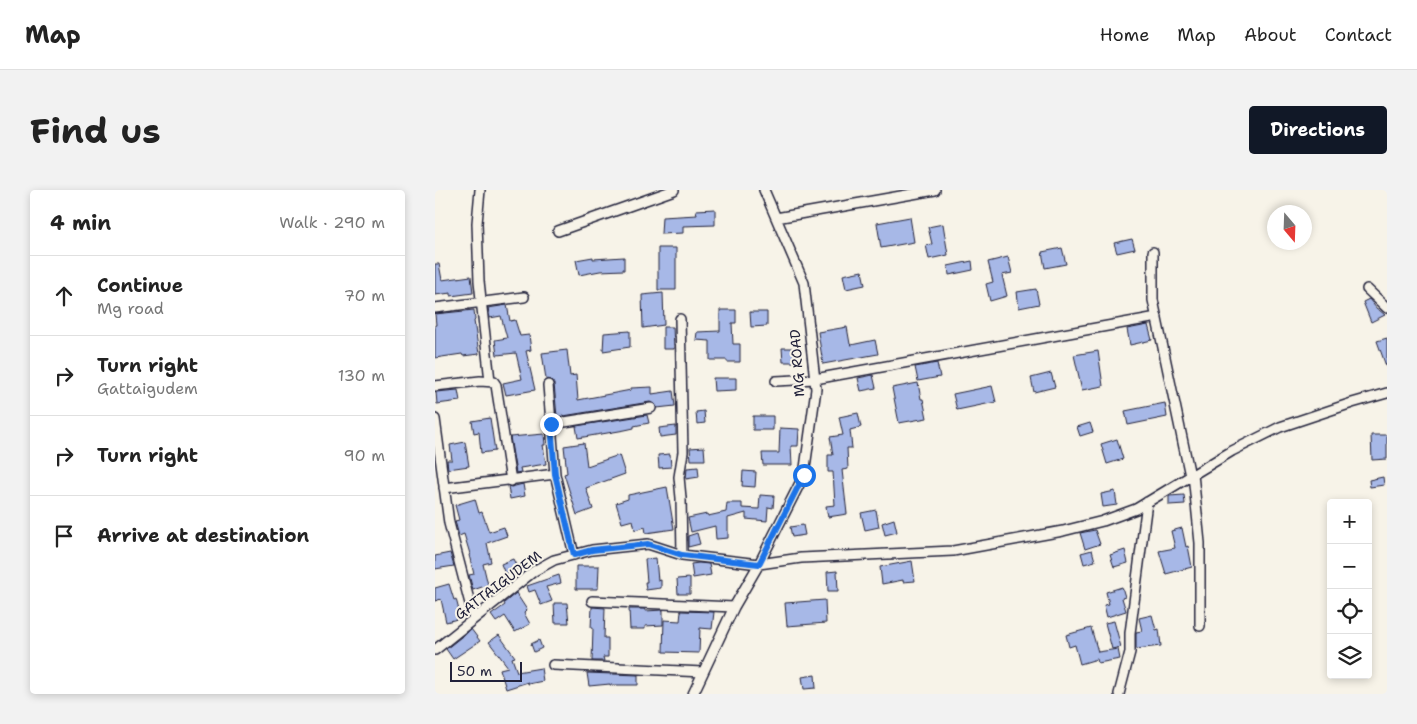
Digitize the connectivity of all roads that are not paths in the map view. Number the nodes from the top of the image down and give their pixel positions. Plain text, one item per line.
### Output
1 (480, 190) edge
2 (674, 190) edge
3 (764, 190) edge
4 (935, 190) edge
5 (776, 218) junction
6 (558, 231) dead end
7 (1153, 252) dead end
8 (1367, 289) dead end
9 (524, 297) dead end
10 (481, 303) junction
11 (435, 308) edge
12 (1387, 308) edge
13 (1157, 317) junction
14 (680, 319) dead end
15 (815, 379) junction
16 (490, 381) junction
17 (776, 381) dead end
18 (548, 385) dead end
19 (435, 386) edge
20 (1387, 392) edge
21 (651, 408) dead end
22 (435, 419) edge
23 (551, 424) junction
24 (555, 474) junction
25 (1191, 475) junction
26 (511, 480) junction
27 (444, 488) junction
28 (1147, 502) junction
29 (574, 555) junction
30 (682, 555) junction
31 (759, 564) junction
32 (593, 601) dead end
33 (733, 607) junction
34 (474, 619) junction
35 (1200, 626) dead end
36 (435, 650) edge
37 (553, 665) dead end
38 (703, 672) junction
39 (693, 694) edge
40 (1119, 694) edge

1 - 10 street
2 - 6 street
3 - 5 street, MG ROAD
4 - 5 street
5 - 15 street, MG ROAD
7 - 13 street
8 - 12 street
9 - 10 street
10 - 11 street
10 - 16 street
13 - 15 street
13 - 25 street
14 - 30 street
15 - 17 street
15 - 31 street, MG ROAD
16 - 19 street
16 - 26 street
18 - 23 street
20 - 25 street, GATTAIGUDEM
21 - 23 street
22 - 27 street
23 - 24 street
24 - 26 street
24 - 29 street
25 - 28 street, GATTAIGUDEM
25 - 35 street
26 - 27 street
27 - 34 street
28 - 31 street, GATTAIGUDEM
28 - 40 street
29 - 30 street, GATTAIGUDEM
29 - 34 street, GATTAIGUDEM
30 - 31 street, GATTAIGUDEM
31 - 33 street, MG ROAD
32 - 33 street
33 - 38 street, MG ROAD
34 - 36 street, GATTAIGUDEM
37 - 38 street
38 - 39 street, MG ROAD

